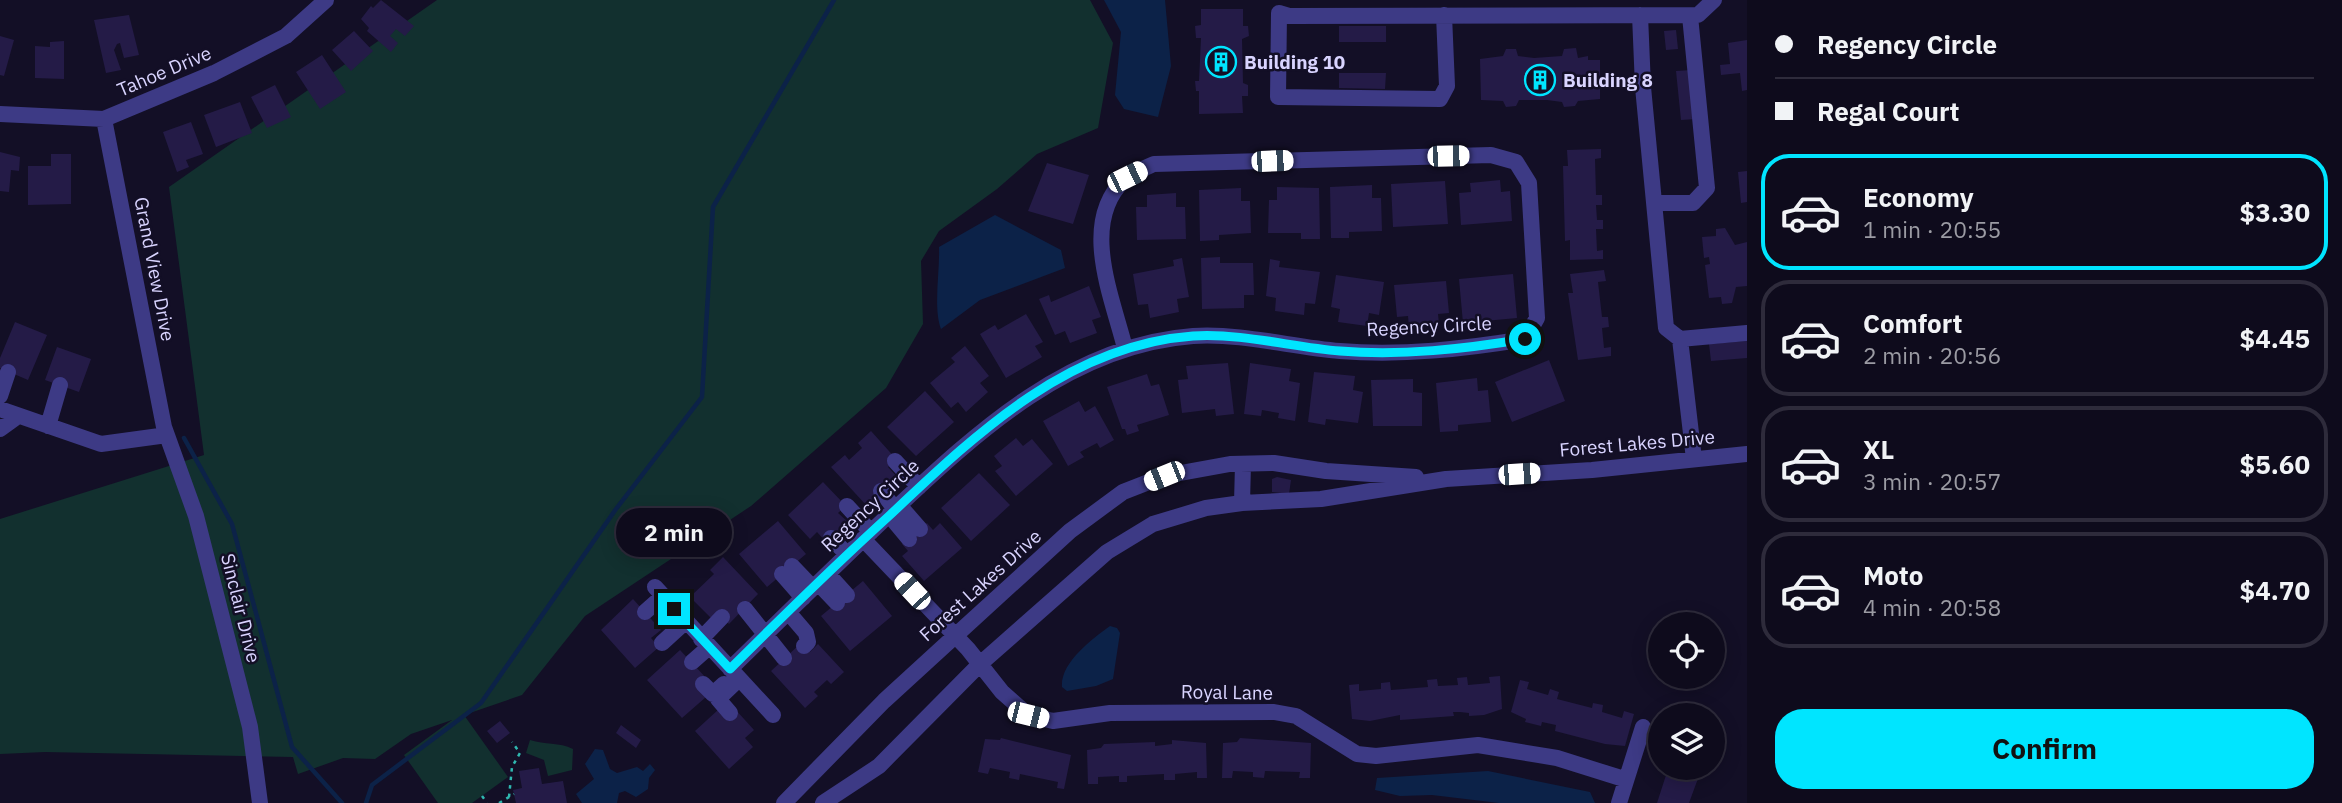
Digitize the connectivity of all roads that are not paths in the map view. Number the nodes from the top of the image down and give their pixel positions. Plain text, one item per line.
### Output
1 (326, 0) edge
2 (1714, 0) edge
3 (1444, 15) junction
4 (1640, 15) junction
5 (1690, 16) junction
6 (0, 114) edge
7 (104, 119) junction
8 (1654, 203) junction
9 (1747, 332) edge
10 (1680, 340) junction
11 (1125, 348) junction
12 (8, 372) dead end
13 (60, 385) dead end
14 (0, 396) edge
15 (0, 409) edge
16 (18, 416) junction
17 (48, 426) junction
18 (0, 429) edge
19 (166, 431) junction
20 (1747, 454) edge
21 (1694, 459) junction
22 (895, 461) dead end
23 (1243, 464) junction
24 (1446, 479) junction
25 (919, 487) junction
26 (881, 491) dead end
27 (1242, 503) junction
28 (847, 506) dead end
29 (895, 510) junction
30 (914, 534) dead end
31 (867, 535) junction
32 (831, 538) dead end
33 (847, 554) junction
34 (787, 570) dead end
35 (815, 586) junction
36 (842, 599) dead end
37 (745, 609) dead end
38 (645, 612) dead end
39 (788, 612) junction
40 (722, 617) dead end
41 (685, 622) junction
42 (765, 635) junction
43 (955, 636) junction
44 (662, 643) dead end
45 (705, 643) junction
46 (804, 646) dead end
47 (784, 658) dead end
48 (692, 662) dead end
49 (980, 664) junction
50 (734, 674) junction
51 (703, 684) dead end
52 (730, 713) dead end
53 (773, 715) dead end
54 (1643, 727) dead end
55 (1624, 779) junction
56 (260, 803) edge
57 (784, 803) edge
58 (823, 803) edge
59 (1619, 803) edge

1 - 7 street, Tahoe Drive
2 - 5 street
3 - 3 street
3 - 4 street
4 - 5 street
4 - 8 street
5 - 8 street
6 - 7 street, Tahoe Drive
7 - 19 street, Grand View Drive
8 - 10 street
9 - 10 street
10 - 21 street
11 - 11 street, Regency Circle
11 - 25 street, Regency Circle
12 - 14 street
13 - 17 street
15 - 16 street
16 - 17 street
16 - 18 street
17 - 19 street
19 - 56 street, Sinclair Drive
20 - 21 street, Forest Lakes Drive
21 - 24 street, Forest Lakes Drive
22 - 25 street
23 - 24 street, Forest Lakes Drive
23 - 27 street
23 - 43 street, Forest Lakes Drive
24 - 27 street, Forest Lakes Drive
25 - 29 street, Regency Circle
26 - 29 street
27 - 49 street, Forest Lakes Drive
28 - 31 street, Royal Lane
29 - 30 street
29 - 31 street, Regency Circle
31 - 33 street, Regency Circle
31 - 43 street, Royal Lane
32 - 33 street
33 - 35 street, Regency Circle
34 - 35 street
35 - 36 street
35 - 39 street, Regency Circle
37 - 42 street
38 - 41 street
39 - 42 street, Regency Circle
39 - 46 street
40 - 45 street
41 - 44 street
41 - 45 street
42 - 47 street
42 - 50 street, Regency Circle
43 - 49 street, Royal Lane
43 - 57 street, Forest Lakes Drive
45 - 48 street
45 - 50 street
49 - 55 street, Royal Lane
49 - 58 street, Forest Lakes Drive
50 - 51 street
50 - 52 street
50 - 53 street
54 - 55 street
55 - 59 street

